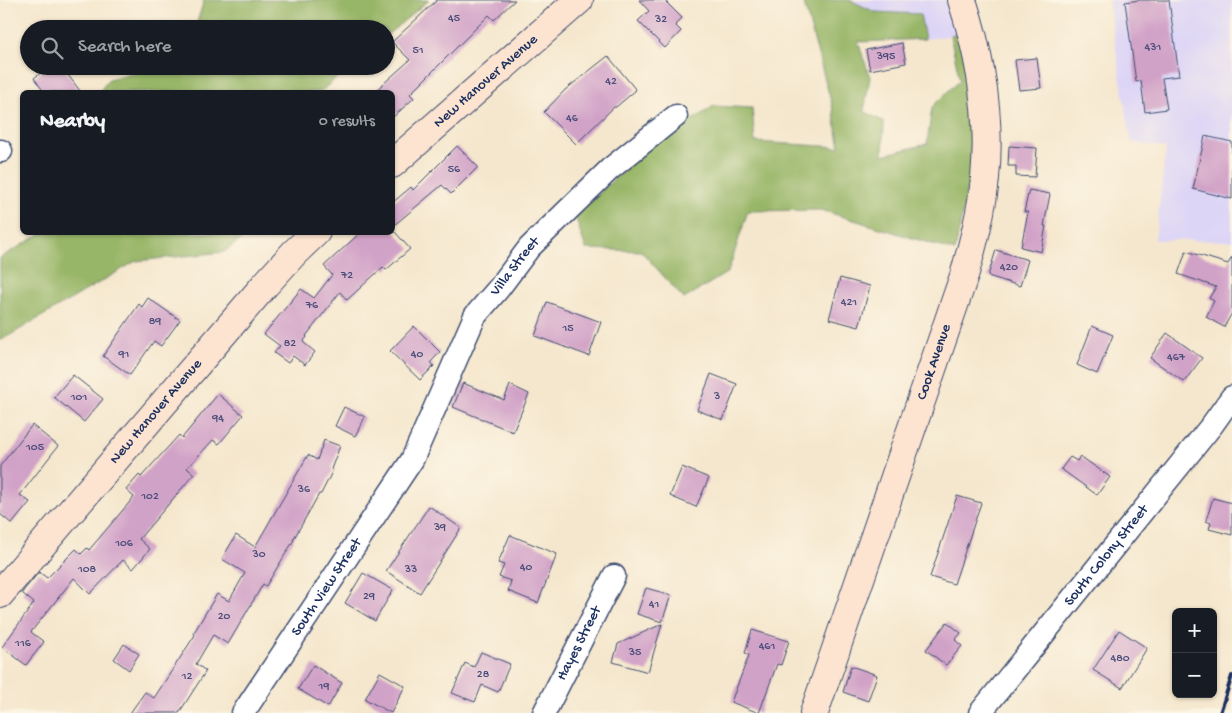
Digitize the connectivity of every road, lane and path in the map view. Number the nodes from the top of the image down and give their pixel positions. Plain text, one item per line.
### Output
1 (579, 0) edge
2 (962, 0) edge
3 (676, 116) dead end
4 (395, 161) edge
5 (313, 235) edge
6 (1232, 397) edge
7 (412, 460) joint
8 (614, 576) dead end
9 (0, 594) edge
10 (243, 713) edge
11 (544, 713) edge
12 (814, 713) edge
13 (980, 713) edge

1 - 4 main road, New Hanover Avenue
2 - 12 main road, Cook Avenue
3 - 7 street, Villa Street
5 - 9 main road, New Hanover Avenue
6 - 13 street, South Colony Street
7 - 10 street, South View Street
8 - 11 street, Hayes Street

